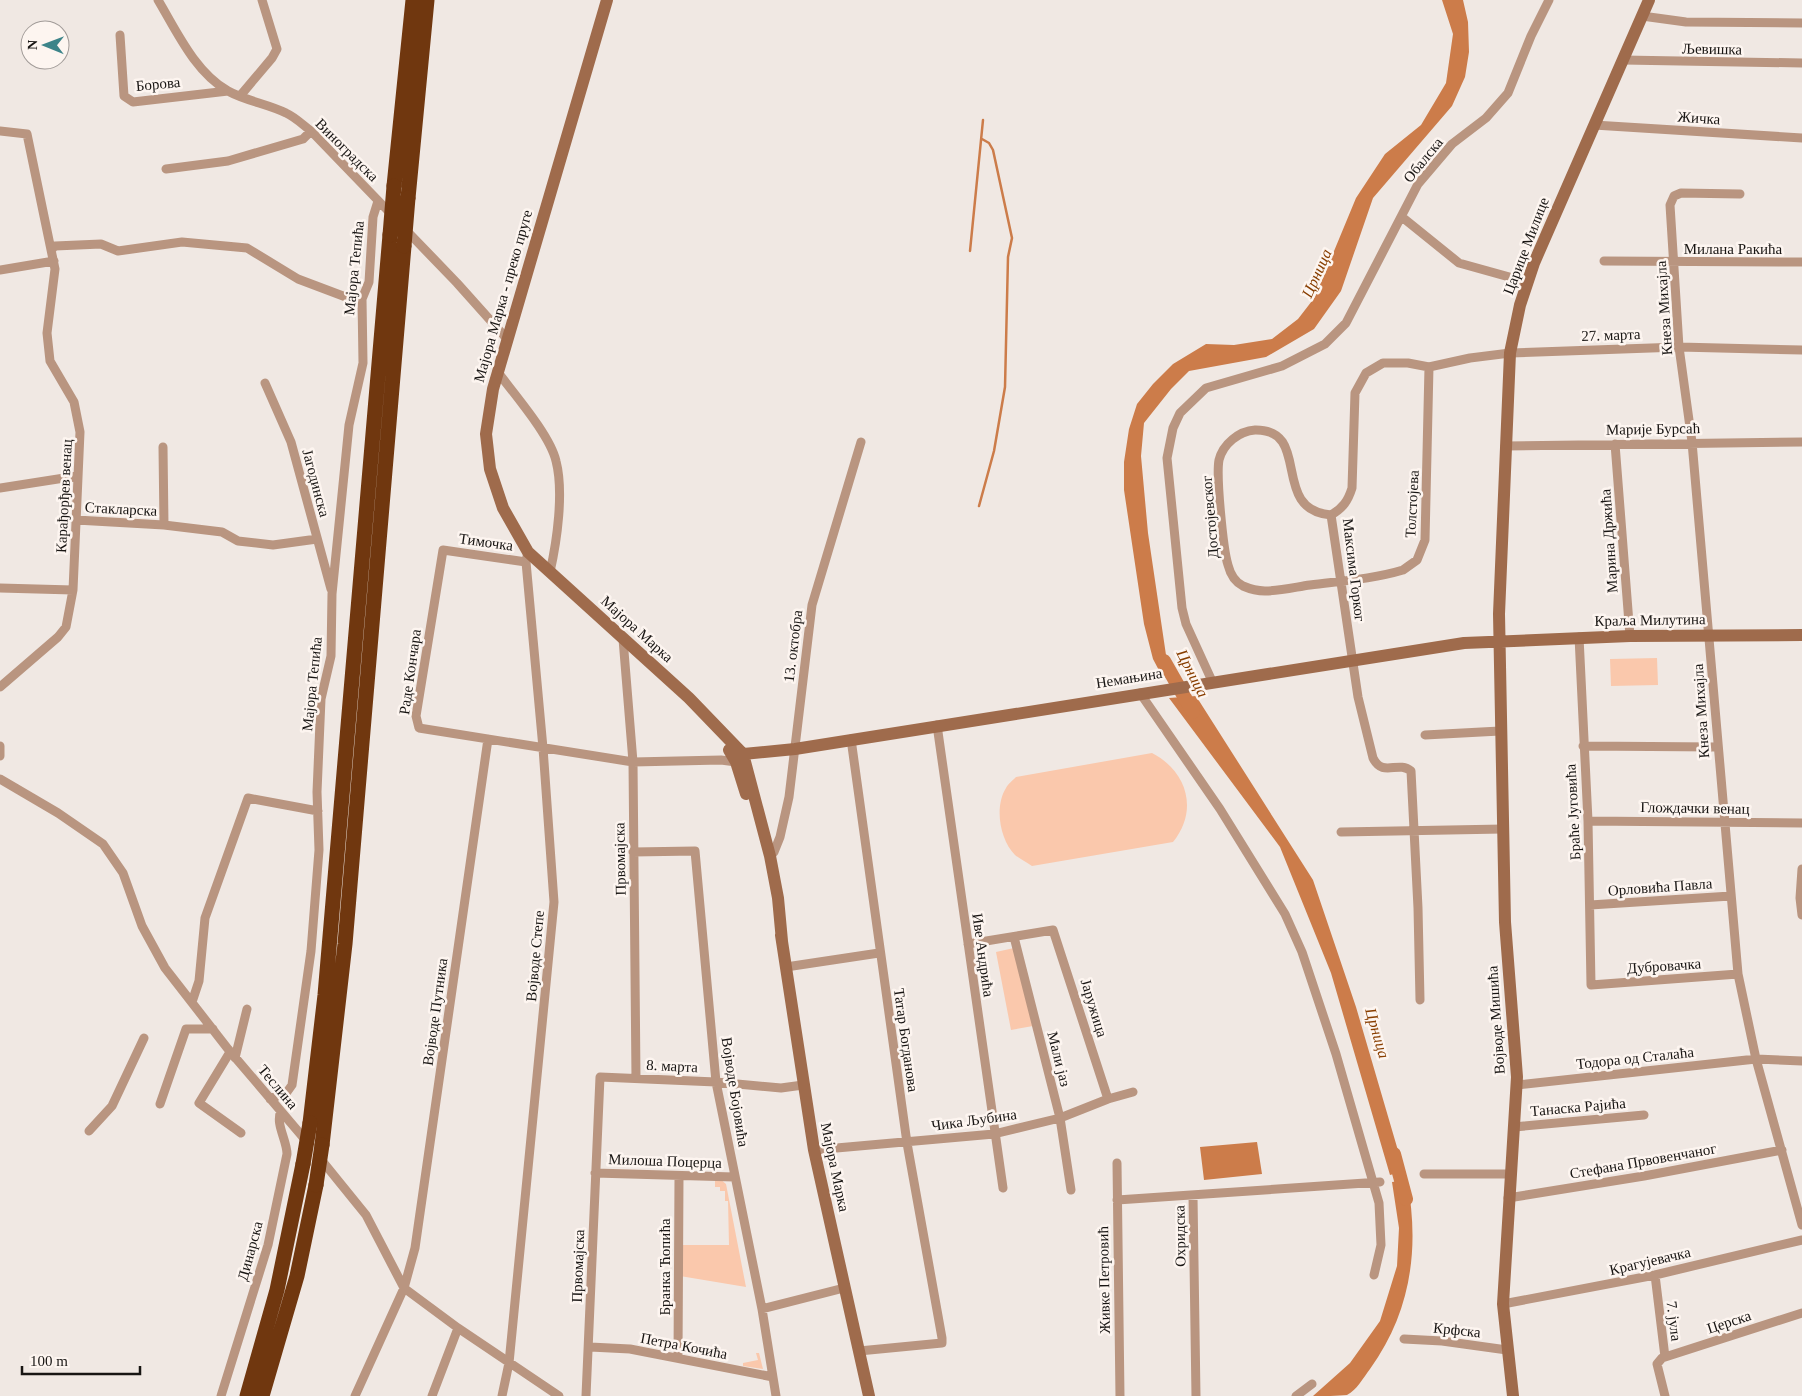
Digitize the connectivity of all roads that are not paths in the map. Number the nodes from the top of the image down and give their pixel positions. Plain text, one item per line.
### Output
1 (158, 0) edge
2 (262, 0) edge
3 (412, 0) edge
4 (427, 0) edge
5 (607, 0) edge
6 (1549, 0) edge
7 (1649, 0) edge
8 (1642, 16) junction
9 (1802, 23) edge
10 (120, 35) dead end
11 (1622, 60) junction
12 (1802, 63) edge
13 (228, 91) junction
14 (240, 96) junction
15 (1594, 125) junction
16 (0, 131) edge
17 (311, 131) junction
18 (1802, 138) edge
19 (166, 169) dead end
20 (1740, 194) dead end
21 (378, 201) junction
22 (1402, 217) junction
23 (51, 250) junction
24 (54, 261) junction
25 (1604, 262) dead end
26 (1802, 262) edge
27 (1674, 263) junction
28 (0, 270) edge
29 (1527, 282) junction
30 (362, 299) junction
31 (507, 339) junction
32 (1680, 347) junction
33 (1802, 350) edge
34 (1510, 353) junction
35 (1429, 367) junction
36 (498, 371) junction
37 (265, 383) dead end
38 (861, 442) dead end
39 (1692, 442) junction
40 (1802, 442) edge
41 (1615, 444) junction
42 (1505, 446) junction
43 (163, 447) dead end
44 (77, 476) junction
45 (0, 488) edge
46 (1331, 515) junction
47 (76, 520) junction
48 (164, 525) junction
49 (317, 539) junction
50 (443, 550) joint
51 (527, 557) junction
52 (550, 572) junction
53 (1340, 581) junction
54 (564, 584) joint
55 (0, 588) edge
56 (73, 590) junction
57 (332, 594) junction
58 (1709, 635) junction
59 (1802, 635) edge
60 (1630, 636) junction
61 (1579, 637) junction
62 (623, 639) junction
63 (1499, 640) junction
64 (1352, 661) junction
65 (1210, 682) junction
66 (0, 687) edge
67 (1145, 692) junction
68 (937, 725) junction
69 (1500, 732) junction
70 (1425, 736) dead end
71 (488, 739) junction
72 (851, 739) junction
73 (0, 746) edge
74 (1583, 746) junction
75 (1717, 747) junction
76 (543, 748) junction
77 (795, 749) junction
78 (0, 756) edge
79 (735, 759) junction
80 (633, 762) junction
81 (0, 779) edge
82 (318, 811) junction
83 (1588, 821) junction
84 (1725, 821) junction
85 (1802, 823) edge
86 (1503, 829) junction
87 (1414, 830) junction
88 (1341, 832) dead end
89 (633, 852) junction
90 (770, 856) junction
91 (1802, 869) edge
92 (1731, 896) junction
93 (1590, 906) junction
94 (1802, 916) edge
95 (1014, 937) junction
96 (782, 941) junction
97 (968, 944) junction
98 (879, 953) junction
99 (786, 968) junction
100 (1738, 974) junction
101 (1591, 985) joint
102 (1420, 1000) dead end
103 (192, 1002) junction
104 (247, 1009) dead end
105 (213, 1029) junction
106 (144, 1038) dead end
107 (233, 1055) junction
108 (1756, 1059) junction
109 (1802, 1061) edge
110 (600, 1077) joint
111 (636, 1078) junction
112 (716, 1082) junction
113 (803, 1085) junction
114 (1517, 1085) junction
115 (1133, 1092) dead end
116 (270, 1099) junction
117 (1108, 1099) junction
118 (160, 1104) dead end
119 (281, 1111) junction
120 (1644, 1115) dead end
121 (1060, 1118) junction
122 (1514, 1127) junction
123 (89, 1131) dead end
124 (241, 1133) dead end
125 (994, 1134) junction
126 (907, 1143) junction
127 (814, 1150) junction
128 (1782, 1150) junction
129 (1117, 1163) dead end
130 (595, 1173) junction
131 (1424, 1174) dead end
132 (1510, 1174) junction
133 (679, 1177) junction
134 (734, 1178) junction
135 (1376, 1182) junction
136 (1003, 1188) dead end
137 (1070, 1190) dead end
138 (1193, 1196) junction
139 (1508, 1198) junction
140 (1117, 1200) junction
141 (1802, 1225) edge
142 (1802, 1240) edge
143 (1374, 1275) dead end
144 (1655, 1275) junction
145 (404, 1288) junction
146 (844, 1288) junction
147 (1503, 1304) junction
148 (762, 1309) junction
149 (1802, 1313) edge
150 (458, 1328) junction
151 (1404, 1339) dead end
152 (590, 1347) junction
153 (1507, 1350) junction
154 (859, 1351) junction
155 (1665, 1357) junction
156 (678, 1358) junction
157 (509, 1363) junction
158 (772, 1377) junction
159 (1312, 1384) dead end
160 (221, 1396) edge
161 (247, 1396) edge
162 (262, 1396) edge
163 (355, 1396) edge
164 (432, 1396) edge
165 (502, 1396) edge
166 (559, 1396) edge
167 (586, 1396) edge
168 (776, 1396) edge
169 (869, 1396) edge
170 (1120, 1396) edge
171 (1196, 1396) edge
172 (1296, 1396) edge
173 (1513, 1396) edge
174 (1665, 1396) edge

1 - 13 street, Виноградска
2 - 14 street
3 - 161 highway, bridge
4 - 162 highway, bridge
5 - 31 street, Мајора Марка - преко пруге
6 - 22 street, Обалска
7 - 8 street, Царице Милице
8 - 9 street
8 - 11 street, Царице Милице
10 - 13 street, Борова
11 - 12 street, Љевишка
11 - 15 street, Царице Милице
13 - 14 street, Виноградска
14 - 17 street, Виноградска
15 - 18 street, Жичка
15 - 29 street, Царице Милице
16 - 23 street, Карађорђев венац
17 - 19 street
17 - 21 street, Виноградска
20 - 27 street, Кнеза Михајла
21 - 30 street, Мајора Тепића
21 - 31 street, Виноградска
22 - 29 street
22 - 65 street, Обалска
23 - 24 street, Карађорђев венац
23 - 30 street
24 - 28 street
24 - 44 street, Карађорђев венац
25 - 27 street, Милана Ракића
26 - 27 street, Милана Ракића
27 - 32 street, Кнеза Михајла
29 - 34 street, Царице Милице
30 - 57 street, Мајора Тепића
31 - 36 street, Мајора Марка - преко пруге
32 - 33 street, 27. марта
32 - 34 street, 27. марта
32 - 39 street, Кнеза Михајла
34 - 35 street, Максима Горког
34 - 42 street, Царице Милице
35 - 46 street, Максима Горког
35 - 53 street, Толстојева
36 - 51 street, Мајора Марка - преко пруге
36 - 52 street
37 - 49 street, Јагодинска
38 - 77 street, 13. октобра
39 - 40 street, Марије Бурсаћ
39 - 41 street, Марије Бурсаћ
39 - 58 street, Кнеза Михајла
41 - 42 street, Марије Бурсаћ
41 - 60 street, Марина Држића
42 - 63 street, Царице Милице
43 - 48 street, Стакларска
44 - 45 street
44 - 47 street, Карађорђев венац
46 - 53 street, Максима Горког
46 - 53 street, Достојевског
47 - 48 street, Стакларска
47 - 56 street, Карађорђев венац
48 - 49 street, Стакларска
49 - 57 street, Јагодинска
50 - 51 street, Тимочка
50 - 71 street, Раде Кончара
51 - 52 street, Мајора Марка - преко пруге
51 - 76 street, Војводе Степе
52 - 54 street, Мајора Марка - преко пруге
53 - 64 street, Максима Горког
54 - 62 street, Мајора Марка
55 - 56 street
56 - 66 street, Карађорђев венац
57 - 82 street, Мајора Тепића
58 - 59 street, Краља Милутина
58 - 60 street, Краља Милутина
58 - 75 street, Кнеза Михајла
60 - 61 street, Краља Милутина
61 - 63 street, Краља Милутина
61 - 74 street, Браће Југовића
62 - 79 street, Мајора Марка
62 - 80 street, Првомајска
63 - 64 street, Немањина
63 - 69 street, Војводе Мишића
64 - 65 street, Немањина
64 - 87 street, Максима Горког
65 - 67 street, Немањина
67 - 68 street, Немањина
67 - 135 street
68 - 72 street, Немањина
68 - 97 street, Иве Андрића
69 - 70 street
69 - 86 street, Војводе Мишића
71 - 76 street
71 - 145 street, Војводе Путника
72 - 77 street, Немањина
72 - 98 street, Татар Богданова
73 - 78 street
74 - 75 street
74 - 83 street, Браће Југовића
75 - 84 street, Кнеза Михајла
76 - 80 street
76 - 157 street, Војводе Степе
77 - 79 street, Немањина
77 - 90 street, 13. октобра
79 - 80 street
79 - 90 street, Мајора Марка
79 - 96 street, Мајора Марка
80 - 89 street, Првомајска
81 - 103 street, Теслина
82 - 103 street
82 - 116 street, Мајора Тепића
83 - 84 street, Глождачки венац
83 - 93 street, Браће Југовића
84 - 85 street, Глождачки венац
84 - 92 street, Кнеза Михајла
86 - 87 street
86 - 114 street, Војводе Мишића
87 - 88 street
87 - 102 street
89 - 111 street, Првомајска
89 - 112 street, Војводе Бојовића
90 - 96 street, Мајора Марка
91 - 94 street
92 - 93 street, Орловића Павла
92 - 100 street, Кнеза Михајла
93 - 101 street, Браће Југовића
95 - 97 street
95 - 117 street, Јаружица
95 - 121 street, Мали јаз
96 - 99 street, Мајора Марка
97 - 125 street, Иве Андрића
98 - 99 street
98 - 126 street, Татар Богданова
99 - 113 street, Мајора Марка
100 - 101 street, Дубровачка
100 - 108 street, Кнеза Михајла
103 - 105 street, Теслина
104 - 107 street
105 - 107 street, Теслина
105 - 118 street
106 - 123 street
107 - 116 street, Теслина
107 - 124 street
108 - 109 street, Тодора од Сталаћа
108 - 114 street, Тодора од Сталаћа
108 - 128 street, Кнеза Михајла
110 - 111 street, 8. марта
110 - 130 street, Првомајска
111 - 112 street, 8. марта
112 - 113 street, 8. марта
112 - 134 street, Војводе Бојовића
113 - 127 street, Мајора Марка
114 - 122 street, Војводе Мишића
115 - 117 street, Чика Љубина
116 - 119 street, Теслина
117 - 121 street, Чика Љубина
119 - 145 street, Теслина
119 - 160 street, Динарска
120 - 122 street, Танаска Рајића
121 - 125 street, Чика Љубина
121 - 137 street, Мали јаз
122 - 132 street, Војводе Мишића
125 - 126 street, Чика Љубина
125 - 136 street, Иве Андрића
126 - 127 street, Чика Љубина
126 - 154 street, Татар Богданова
127 - 146 street, Мајора Марка
128 - 139 street, Стефана Првовенчаног
128 - 141 street, Кнеза Михајла
129 - 140 street, Живке Петровић
130 - 133 street, Милоша Поцерца
130 - 152 street, Првомајска
131 - 132 street
132 - 139 street, Војводе Мишића
133 - 134 street, Милоша Поцерца
133 - 156 street, Бранка Ћопића
134 - 148 street, Војводе Бојовића
135 - 138 street, Охридска
135 - 143 street
138 - 140 street
138 - 171 street, Охридска
139 - 147 street, Војводе Мишића
140 - 170 street, Живке Петровић
142 - 144 street, Крагујевачка
144 - 147 street, Крагујевачка
144 - 155 street, 7. јула
145 - 150 street, Теслина
145 - 163 street, Војводе Путника
146 - 148 street
146 - 154 street, Мајора Марка
147 - 153 street, Војводе Мишића
148 - 158 street, Војводе Бојовића
149 - 155 street, Церска
150 - 157 street, Теслина
150 - 164 street
151 - 153 street, Крфска
152 - 156 street, Петра Кочића
152 - 167 street, Првомајска
153 - 173 street, Војводе Мишића
154 - 169 street, Мајора Марка
155 - 174 street, 7. јула
156 - 158 street, Петра Кочића
157 - 165 street, Војводе Степе
157 - 166 street, Теслина
158 - 168 street, Војводе Бојовића
159 - 172 street

